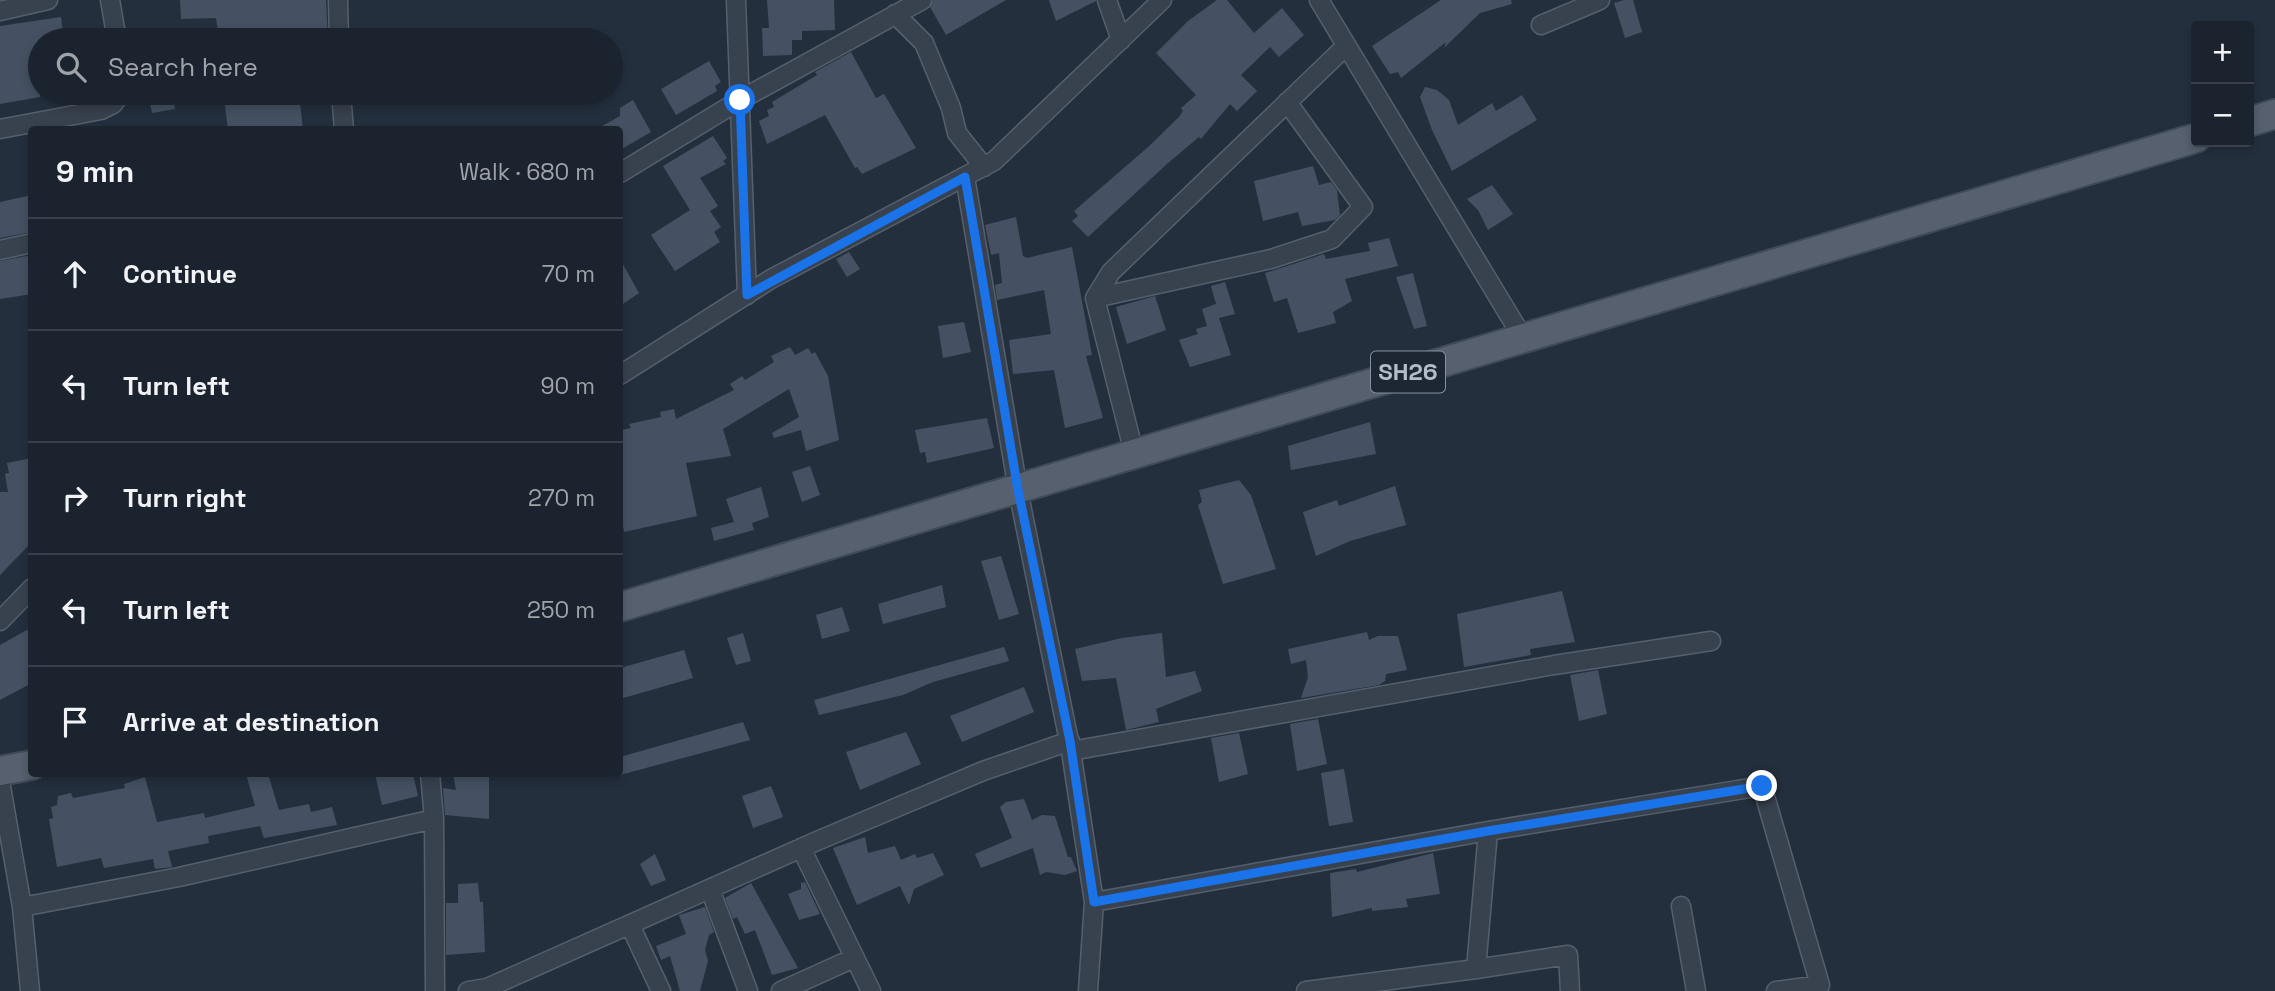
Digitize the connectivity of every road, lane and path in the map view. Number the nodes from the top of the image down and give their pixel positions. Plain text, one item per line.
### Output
1 (48, 0) edge
2 (110, 0) edge
3 (338, 0) edge
4 (736, 0) edge
5 (922, 0) edge
6 (1107, 0) edge
7 (1162, 0) edge
8 (1319, 0) edge
9 (1600, 0) edge
10 (0, 11) edge
11 (895, 15) junction
12 (1541, 25) dead end
13 (115, 28) edge
14 (339, 28) edge
15 (1121, 40) junction
16 (1346, 46) junction
17 (740, 100) junction
18 (1287, 102) junction
19 (111, 105) edge
20 (342, 105) edge
21 (2275, 114) edge
22 (2254, 120) edge
23 (344, 126) edge
24 (0, 130) edge
25 (2191, 139) edge
26 (984, 167) junction
27 (623, 171) edge
28 (965, 177) junction
29 (28, 244) edge
30 (0, 250) edge
31 (747, 295) junction
32 (1095, 298) junction
33 (1523, 338) junction
34 (623, 372) edge
35 (1134, 453) junction
36 (1018, 490) junction
37 (28, 591) edge
38 (623, 606) edge
39 (0, 621) edge
40 (1712, 641) dead end
41 (1070, 746) junction
42 (28, 766) edge
43 (0, 771) edge
44 (430, 777) edge
45 (0, 781) edge
46 (434, 819) junction
47 (1488, 831) junction
48 (801, 848) junction
49 (710, 889) junction
50 (1094, 902) junction
51 (1681, 906) dead end
52 (22, 908) junction
53 (630, 925) junction
54 (854, 958) junction
55 (1476, 969) junction
56 (30, 991) edge
57 (435, 991) edge
58 (468, 991) edge
59 (661, 991) edge
60 (748, 991) edge
61 (782, 991) edge
62 (870, 991) edge
63 (1088, 991) edge
64 (1306, 991) edge
65 (1570, 991) edge
66 (1696, 991) edge
67 (1776, 991) edge

1 - 10 street
2 - 13 street
3 - 14 street
4 - 17 street
5 - 11 street
6 - 15 street
7 - 15 street
8 - 16 street
9 - 12 street
11 - 17 street
11 - 26 street
15 - 26 street
16 - 18 street
16 - 33 street
17 - 27 street
17 - 31 street
18 - 32 street
18 - 32 street
19 - 24 street
20 - 23 street
21 - 22 main road
25 - 33 main road, SH26
26 - 28 street
28 - 31 street
28 - 36 street
29 - 30 street
31 - 34 street
32 - 35 street
33 - 35 main road, SH26
35 - 36 main road, SH26
36 - 38 main road, SH26
36 - 41 street
37 - 39 street
40 - 41 street
41 - 48 street
41 - 50 street
42 - 43 main road
44 - 46 street
45 - 52 street
46 - 52 street
46 - 57 street
47 - 50 street
47 - 55 street
47 - 67 street
48 - 49 street
48 - 54 street
49 - 53 street
49 - 60 street
50 - 63 street
51 - 66 street
52 - 56 street
53 - 58 street
53 - 59 street
54 - 61 street
54 - 62 street
55 - 64 street
55 - 65 street

